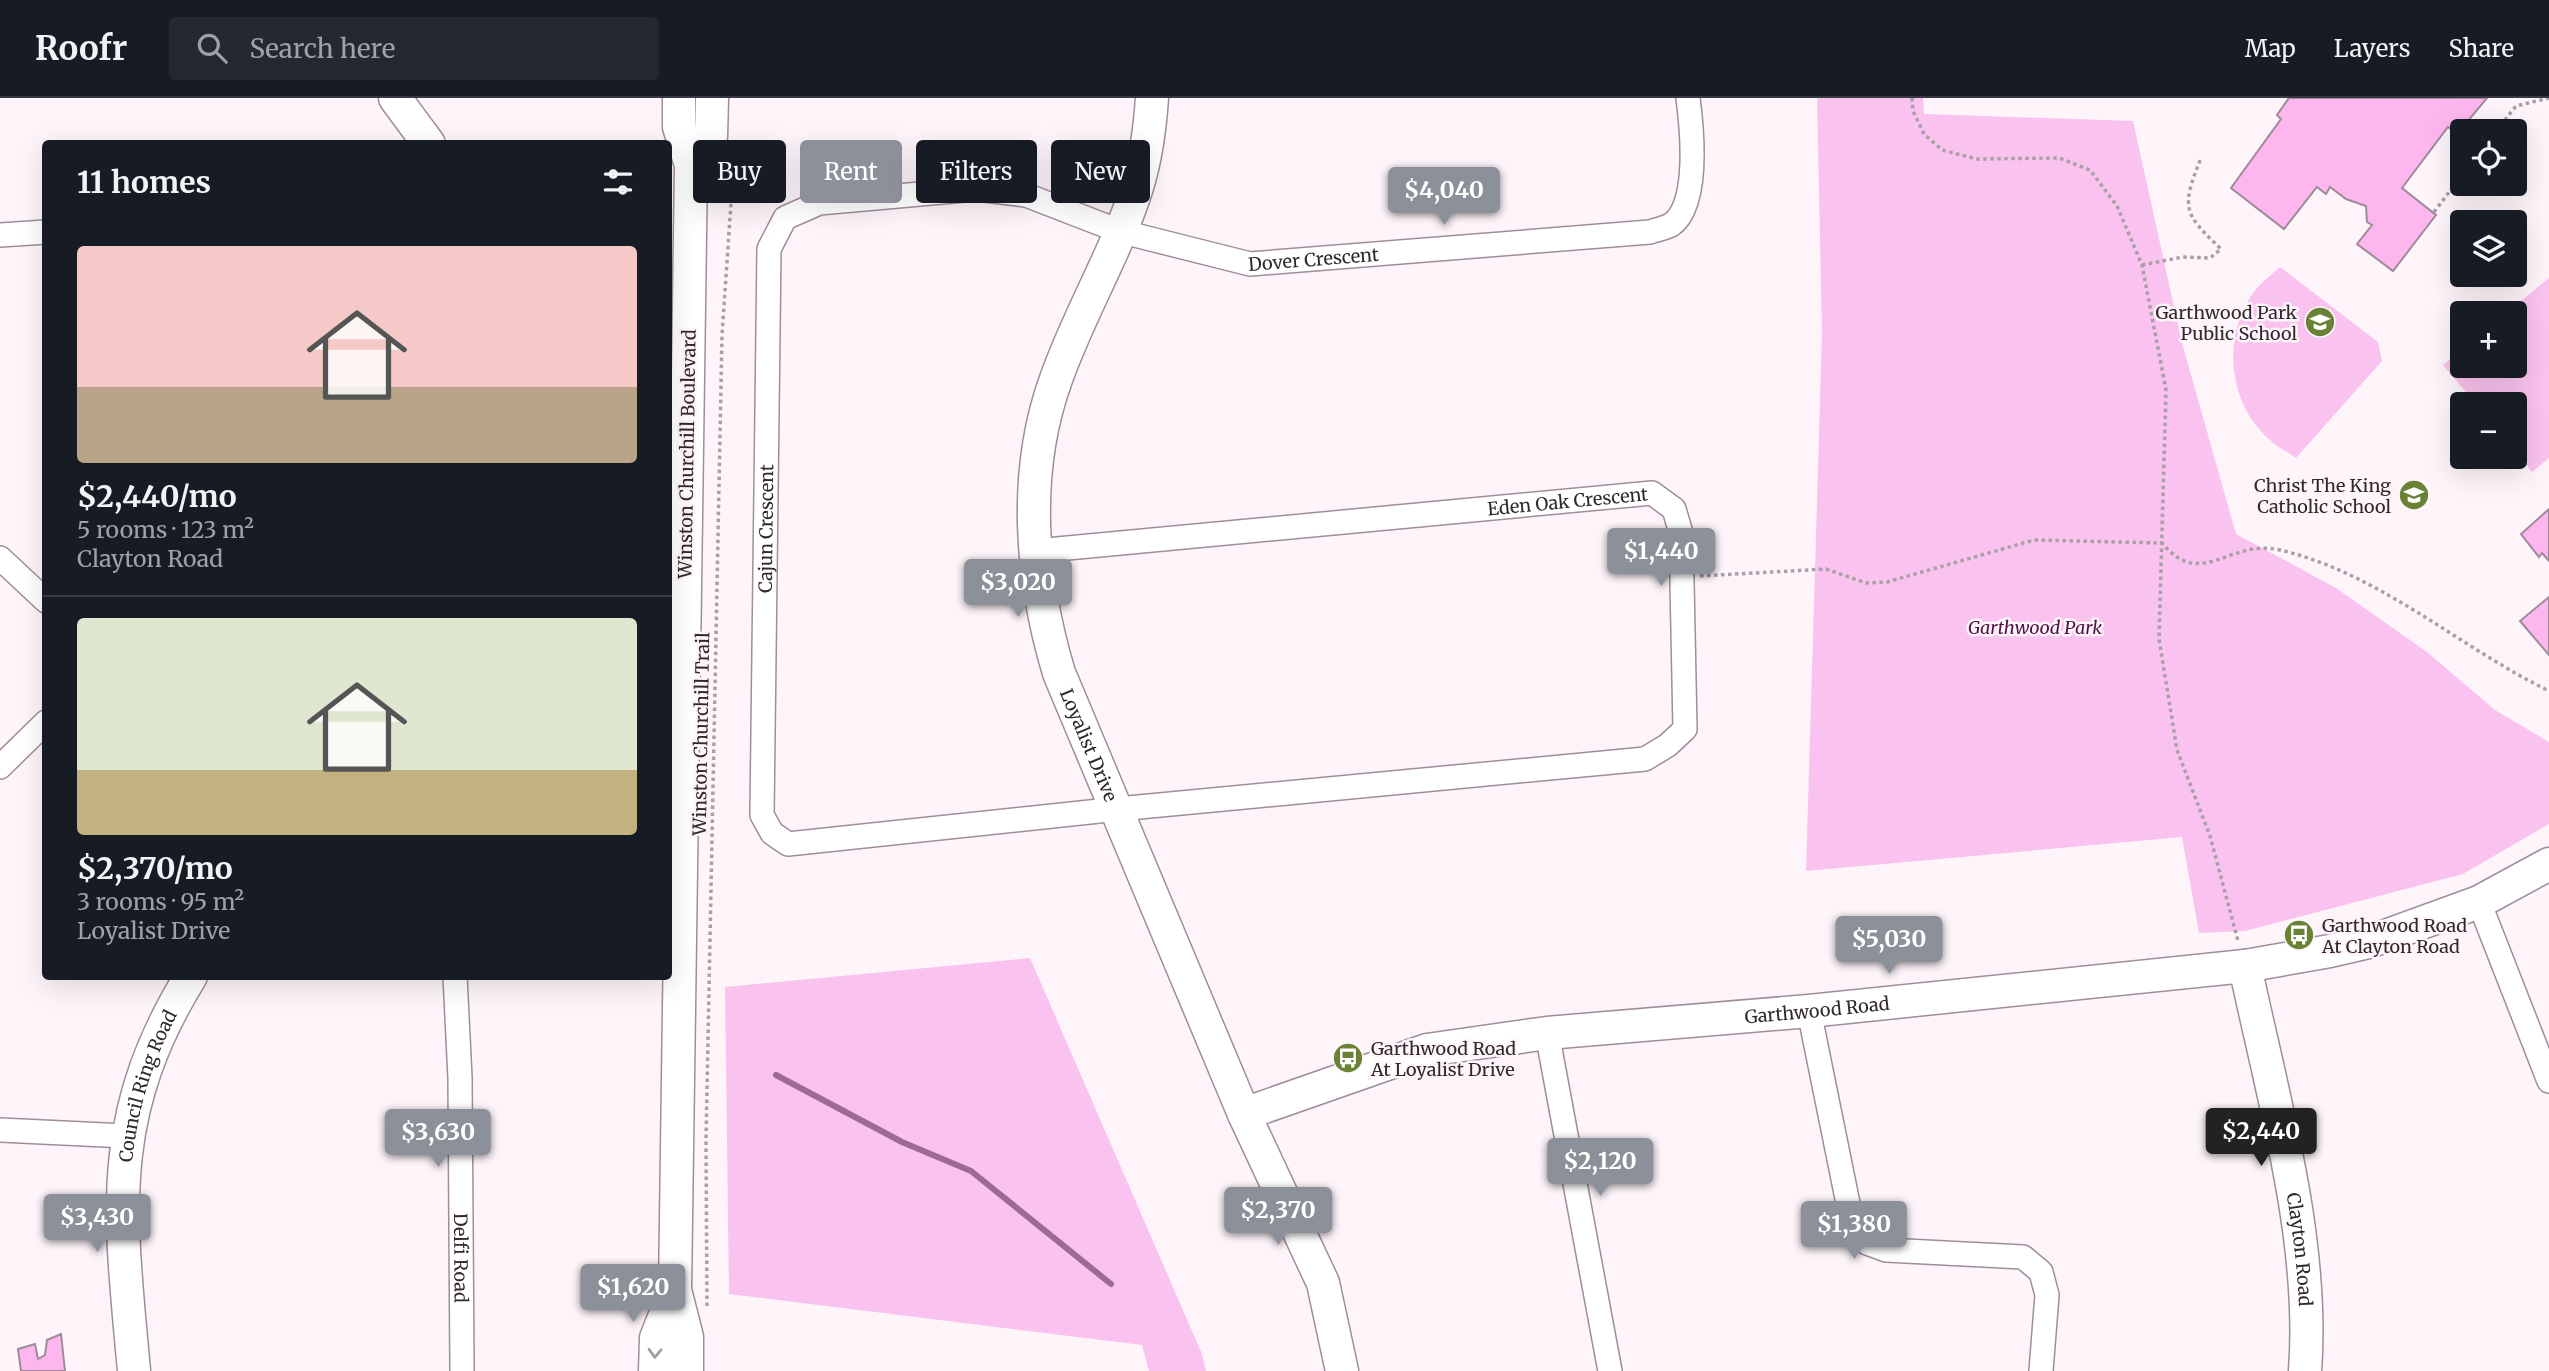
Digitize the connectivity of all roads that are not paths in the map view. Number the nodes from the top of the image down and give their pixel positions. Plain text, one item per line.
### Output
1 (395, 98) edge
2 (679, 98) edge
3 (712, 98) edge
4 (1152, 98) edge
5 (1688, 98) edge
6 (426, 140) edge
7 (691, 164) junction
8 (1119, 231) junction
9 (42, 232) edge
10 (0, 235) edge
11 (1037, 551) junction
12 (0, 558) edge
13 (42, 597) edge
14 (42, 726) edge
15 (0, 767) edge
16 (1118, 808) junction
17 (2549, 864) edge
18 (2479, 902) junction
19 (2245, 966) junction
20 (189, 980) edge
21 (455, 980) edge
22 (1809, 1011) junction
23 (1547, 1033) junction
24 (2549, 1081) edge
25 (1244, 1114) junction
26 (0, 1130) edge
27 (126, 1136) junction
28 (675, 1290) junction
29 (134, 1371) edge
30 (462, 1371) edge
31 (655, 1371) edge
32 (687, 1371) edge
33 (1342, 1371) edge
34 (1610, 1371) edge
35 (2041, 1371) edge
36 (2305, 1371) edge

1 - 6 street
2 - 7 street, Winston Churchill Boulevard
3 - 7 street
4 - 8 street, Loyalist Drive
5 - 8 street, Dover Crescent
7 - 28 street, Winston Churchill Boulevard
8 - 11 street, Loyalist Drive
8 - 16 street, Cajun Crescent
9 - 10 street
11 - 16 street, Loyalist Drive
11 - 16 street, Eden Oak Crescent
12 - 13 street
14 - 15 street
16 - 25 street, Loyalist Drive
17 - 18 street, Garthwood Road
18 - 19 street, Garthwood Road
18 - 24 street
19 - 22 street, Garthwood Road
19 - 36 street, Clayton Road
20 - 27 street, Council Ring Road
21 - 30 street, Delfi Road
22 - 23 street, Garthwood Road
22 - 35 street
23 - 25 street, Garthwood Road
23 - 34 street
25 - 33 street, Loyalist Drive
26 - 27 street
27 - 29 street, Council Ring Road
28 -> 31 street, Winston Churchill Boulevard
28 - 32 street, Winston Churchill Boulevard

